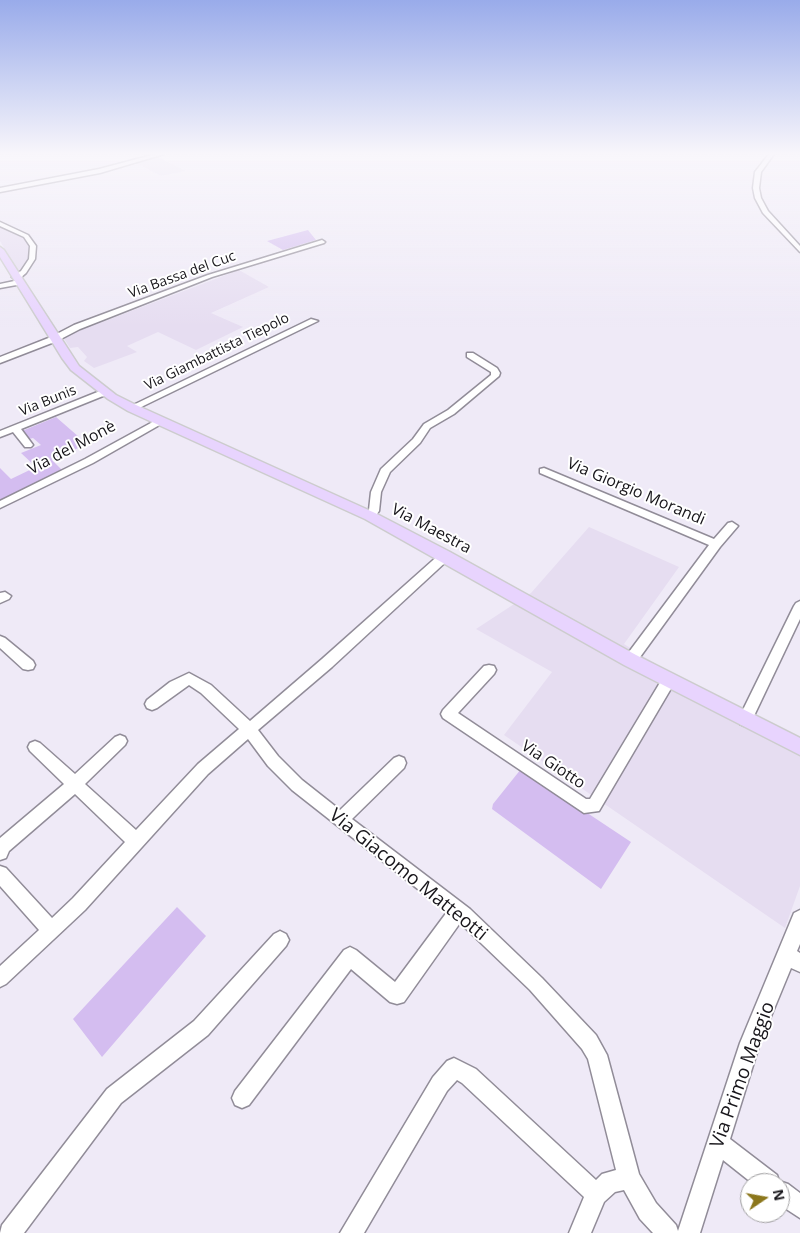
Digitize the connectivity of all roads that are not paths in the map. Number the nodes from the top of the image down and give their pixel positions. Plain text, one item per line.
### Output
1 (765, 212) edge
2 (0, 224) edge
3 (322, 242) dead end
4 (0, 250) edge
5 (800, 250) edge
6 (17, 279) junction
7 (0, 286) edge
8 (314, 321) dead end
9 (54, 339) junction
10 (470, 355) dead end
11 (0, 360) edge
12 (105, 392) junction
13 (132, 408) junction
14 (160, 421) junction
15 (15, 428) junction
16 (0, 434) edge
17 (28, 446) dead end
18 (544, 471) dead end
19 (0, 505) edge
20 (370, 516) junction
21 (732, 526) dead end
22 (716, 544) junction
23 (446, 556) junction
24 (800, 606) edge
25 (0, 641) edge
26 (630, 660) junction
27 (28, 665) dead end
28 (489, 670) dead end
29 (669, 680) junction
30 (152, 704) dead end
31 (745, 720) junction
32 (249, 729) junction
33 (120, 741) dead end
34 (35, 747) dead end
35 (800, 747) edge
36 (400, 763) dead end
37 (75, 784) junction
38 (340, 820) junction
39 (137, 842) junction
40 (0, 852) edge
41 (0, 874) edge
42 (458, 911) junction
43 (800, 919) edge
44 (51, 930) junction
45 (280, 940) dead end
46 (794, 959) edge
47 (0, 978) edge
48 (242, 1098) dead end
49 (718, 1143) junction
50 (756, 1173) edge
51 (629, 1178) junction
52 (596, 1194) junction
53 (790, 1200) edge
54 (800, 1208) edge
55 (10, 1233) edge
56 (351, 1233) edge
57 (580, 1233) edge
58 (668, 1233) edge
59 (689, 1233) edge

1 - 5 street
2 - 6 street
3 - 9 street, Via Bassa del Cuc
4 - 6 main road, Via Maestra
6 - 7 street
6 - 9 main road, Via Maestra
8 - 13 street, Via Giambattista Tiepolo
9 - 11 street, Via Bassa del Cuc
9 - 12 main road, Via Maestra
10 - 20 street
12 - 13 main road, Via Maestra
12 - 15 street, Via Bunis
13 - 14 main road, Via Maestra
14 - 19 street, Via del Monè
14 - 20 main road, Via Maestra
15 - 16 street, Via Bunis
15 - 17 street
18 - 22 street, Via Giorgio Morandi
20 - 23 main road, Via Maestra
21 - 22 street, Via Giorgio Morandi
22 - 26 street, Via Giorgio Morandi
23 - 26 main road, Via Maestra
23 - 32 street
24 - 31 street
25 - 27 street
26 - 29 main road, Via Maestra
28 - 29 street, Via Giotto
29 - 31 main road, Via Maestra
30 - 32 street, Via Giacomo Matteotti
31 - 35 main road, Via Maestra
32 - 38 street, Via Giacomo Matteotti
32 - 39 street
33 - 37 street
34 - 37 street
36 - 38 street
37 - 39 street
37 - 40 street
38 - 42 street, Via Giacomo Matteotti
39 - 44 street
41 - 44 street
42 - 48 street
42 - 51 street, Via Giacomo Matteotti
43 - 46 street, Via Primo Maggio
44 - 47 street
45 - 55 street
46 - 49 street, Via Primo Maggio
49 - 50 street
49 - 59 street, Via Primo Maggio
51 - 52 street
51 - 58 street, Via Giacomo Matteotti
52 - 56 street
52 - 57 street
53 - 54 street

